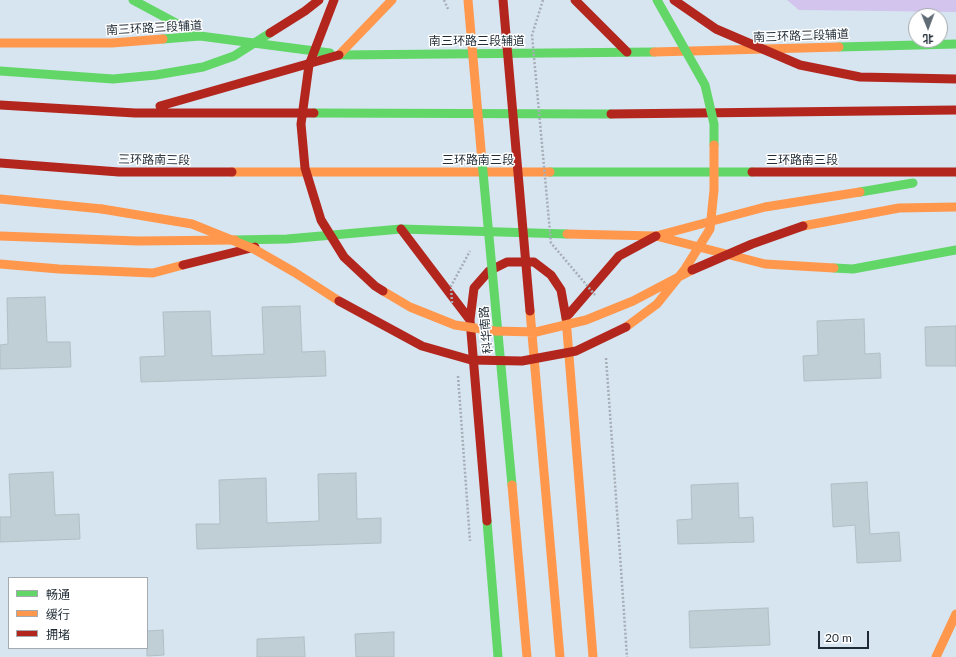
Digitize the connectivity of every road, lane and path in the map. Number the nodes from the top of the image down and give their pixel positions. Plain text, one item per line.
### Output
1 (133, 0) edge
2 (320, 0) edge
3 (334, 0) edge
4 (392, 0) edge
5 (444, 0) edge
6 (468, 0) edge
7 (503, 0) edge
8 (543, 0) edge
9 (575, 0) edge
10 (657, 0) edge
11 (674, 0) edge
12 (450, 13) dead end
13 (200, 36) junction
14 (0, 43) edge
15 (956, 44) edge
16 (627, 52) junction
17 (340, 54) junction
18 (0, 71) edge
19 (956, 79) edge
20 (0, 105) edge
21 (956, 110) edge
22 (135, 113) junction
23 (0, 163) edge
24 (956, 172) edge
25 (956, 176) edge
26 (0, 200) edge
27 (956, 207) edge
28 (401, 230) junction
29 (0, 236) edge
30 (656, 236) junction
31 (287, 239) junction
32 (473, 245) dead end
33 (956, 250) edge
34 (0, 264) edge
35 (597, 297) dead end
36 (453, 310) dead end
37 (566, 318) junction
38 (470, 320) junction
39 (606, 351) dead end
40 (458, 374) dead end
41 (470, 541) dead end
42 (956, 614) edge
43 (498, 657) edge
44 (527, 657) edge
45 (560, 657) edge
46 (593, 657) edge
47 (627, 657) edge
48 (936, 657) edge

1 - 13 main road
2 - 18 main road, bridge
3 - 27 main road, bridge
4 - 17 main road
5 - 12 path, bridge
6 - 44 main road, 科华南路, bridge
7 - 45 main road, bridge
8 - 35 path, bridge
9 - 16 main road
10 - 26 main road, bridge
11 - 19 main road, bridge
13 - 14 main road, 南三环路三段辅道
13 - 17 main road, 南三环路三段辅道
15 - 16 main road, 南三环路三段辅道
16 - 17 main road, 南三环路三段辅道
17 - 22 main road
20 - 22 main road
21 - 22 main road
23 - 24 main road, 三环路南三段
25 - 30 main road
28 - 30 main road
28 - 31 main road
28 - 38 main road
29 - 31 main road
30 - 33 main road
30 - 37 main road
31 - 34 main road
32 - 36 path, bridge
37 - 38 main road
37 - 46 main road
38 - 43 main road
39 - 47 path, bridge
40 - 41 path, bridge
42 - 48 main road

